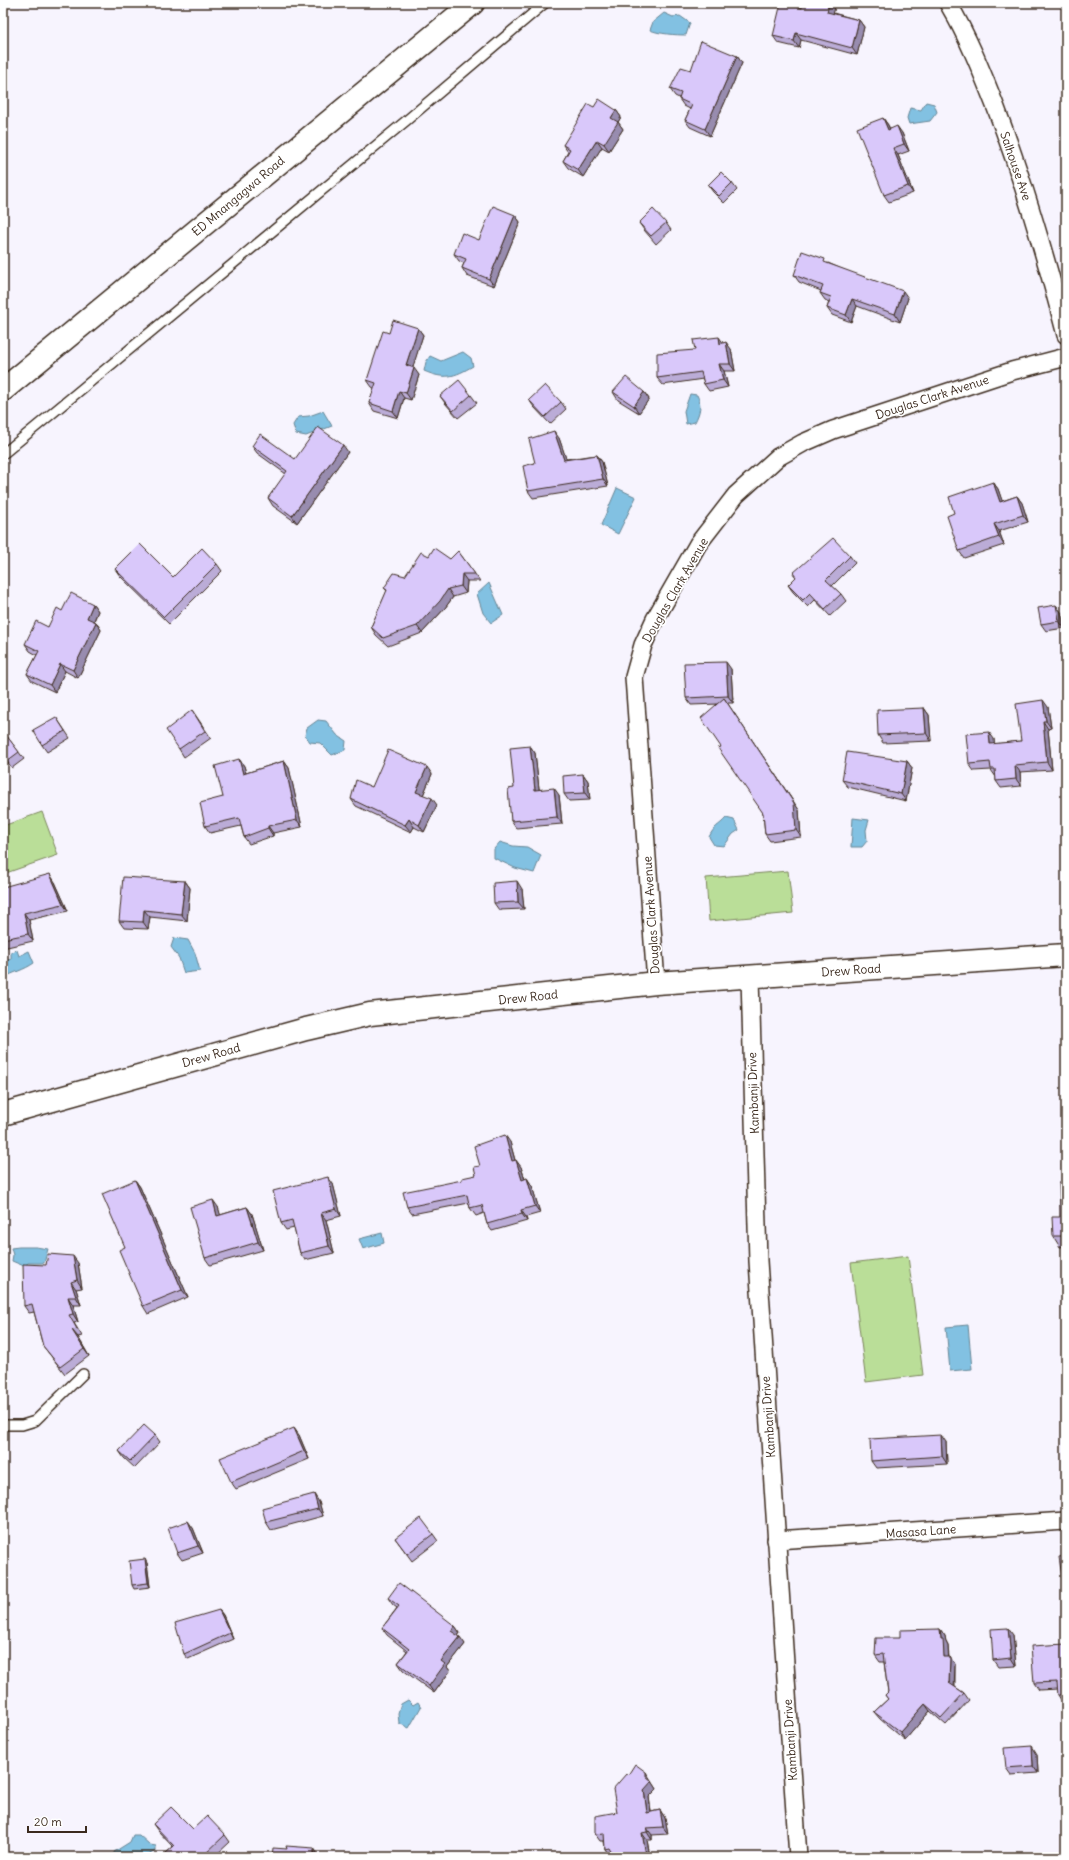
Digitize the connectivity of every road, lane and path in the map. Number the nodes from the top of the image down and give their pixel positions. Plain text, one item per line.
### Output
1 (472, 3) edge
2 (545, 3) edge
3 (948, 3) edge
4 (1066, 335) edge
5 (1066, 357) edge
6 (3, 390) edge
7 (3, 454) edge
8 (1066, 955) edge
9 (750, 976) junction
10 (656, 983) junction
11 (3, 1114) edge
12 (83, 1374) dead end
13 (3, 1425) edge
14 (1066, 1521) edge
15 (776, 1540) junction
16 (798, 1857) edge

1 - 6 main road, ED Mnangagwa Road
2 - 7 lane
3 - 4 street, Salhouse Ave
5 - 10 street, Douglas Clark Avenue
8 - 9 main road, Drew Road
9 - 10 main road, Drew Road
9 - 15 street, Kambanji Drive
10 - 11 main road, Drew Road
12 - 13 lane
14 - 15 street, Masasa Lane
15 - 16 street, Kambanji Drive

